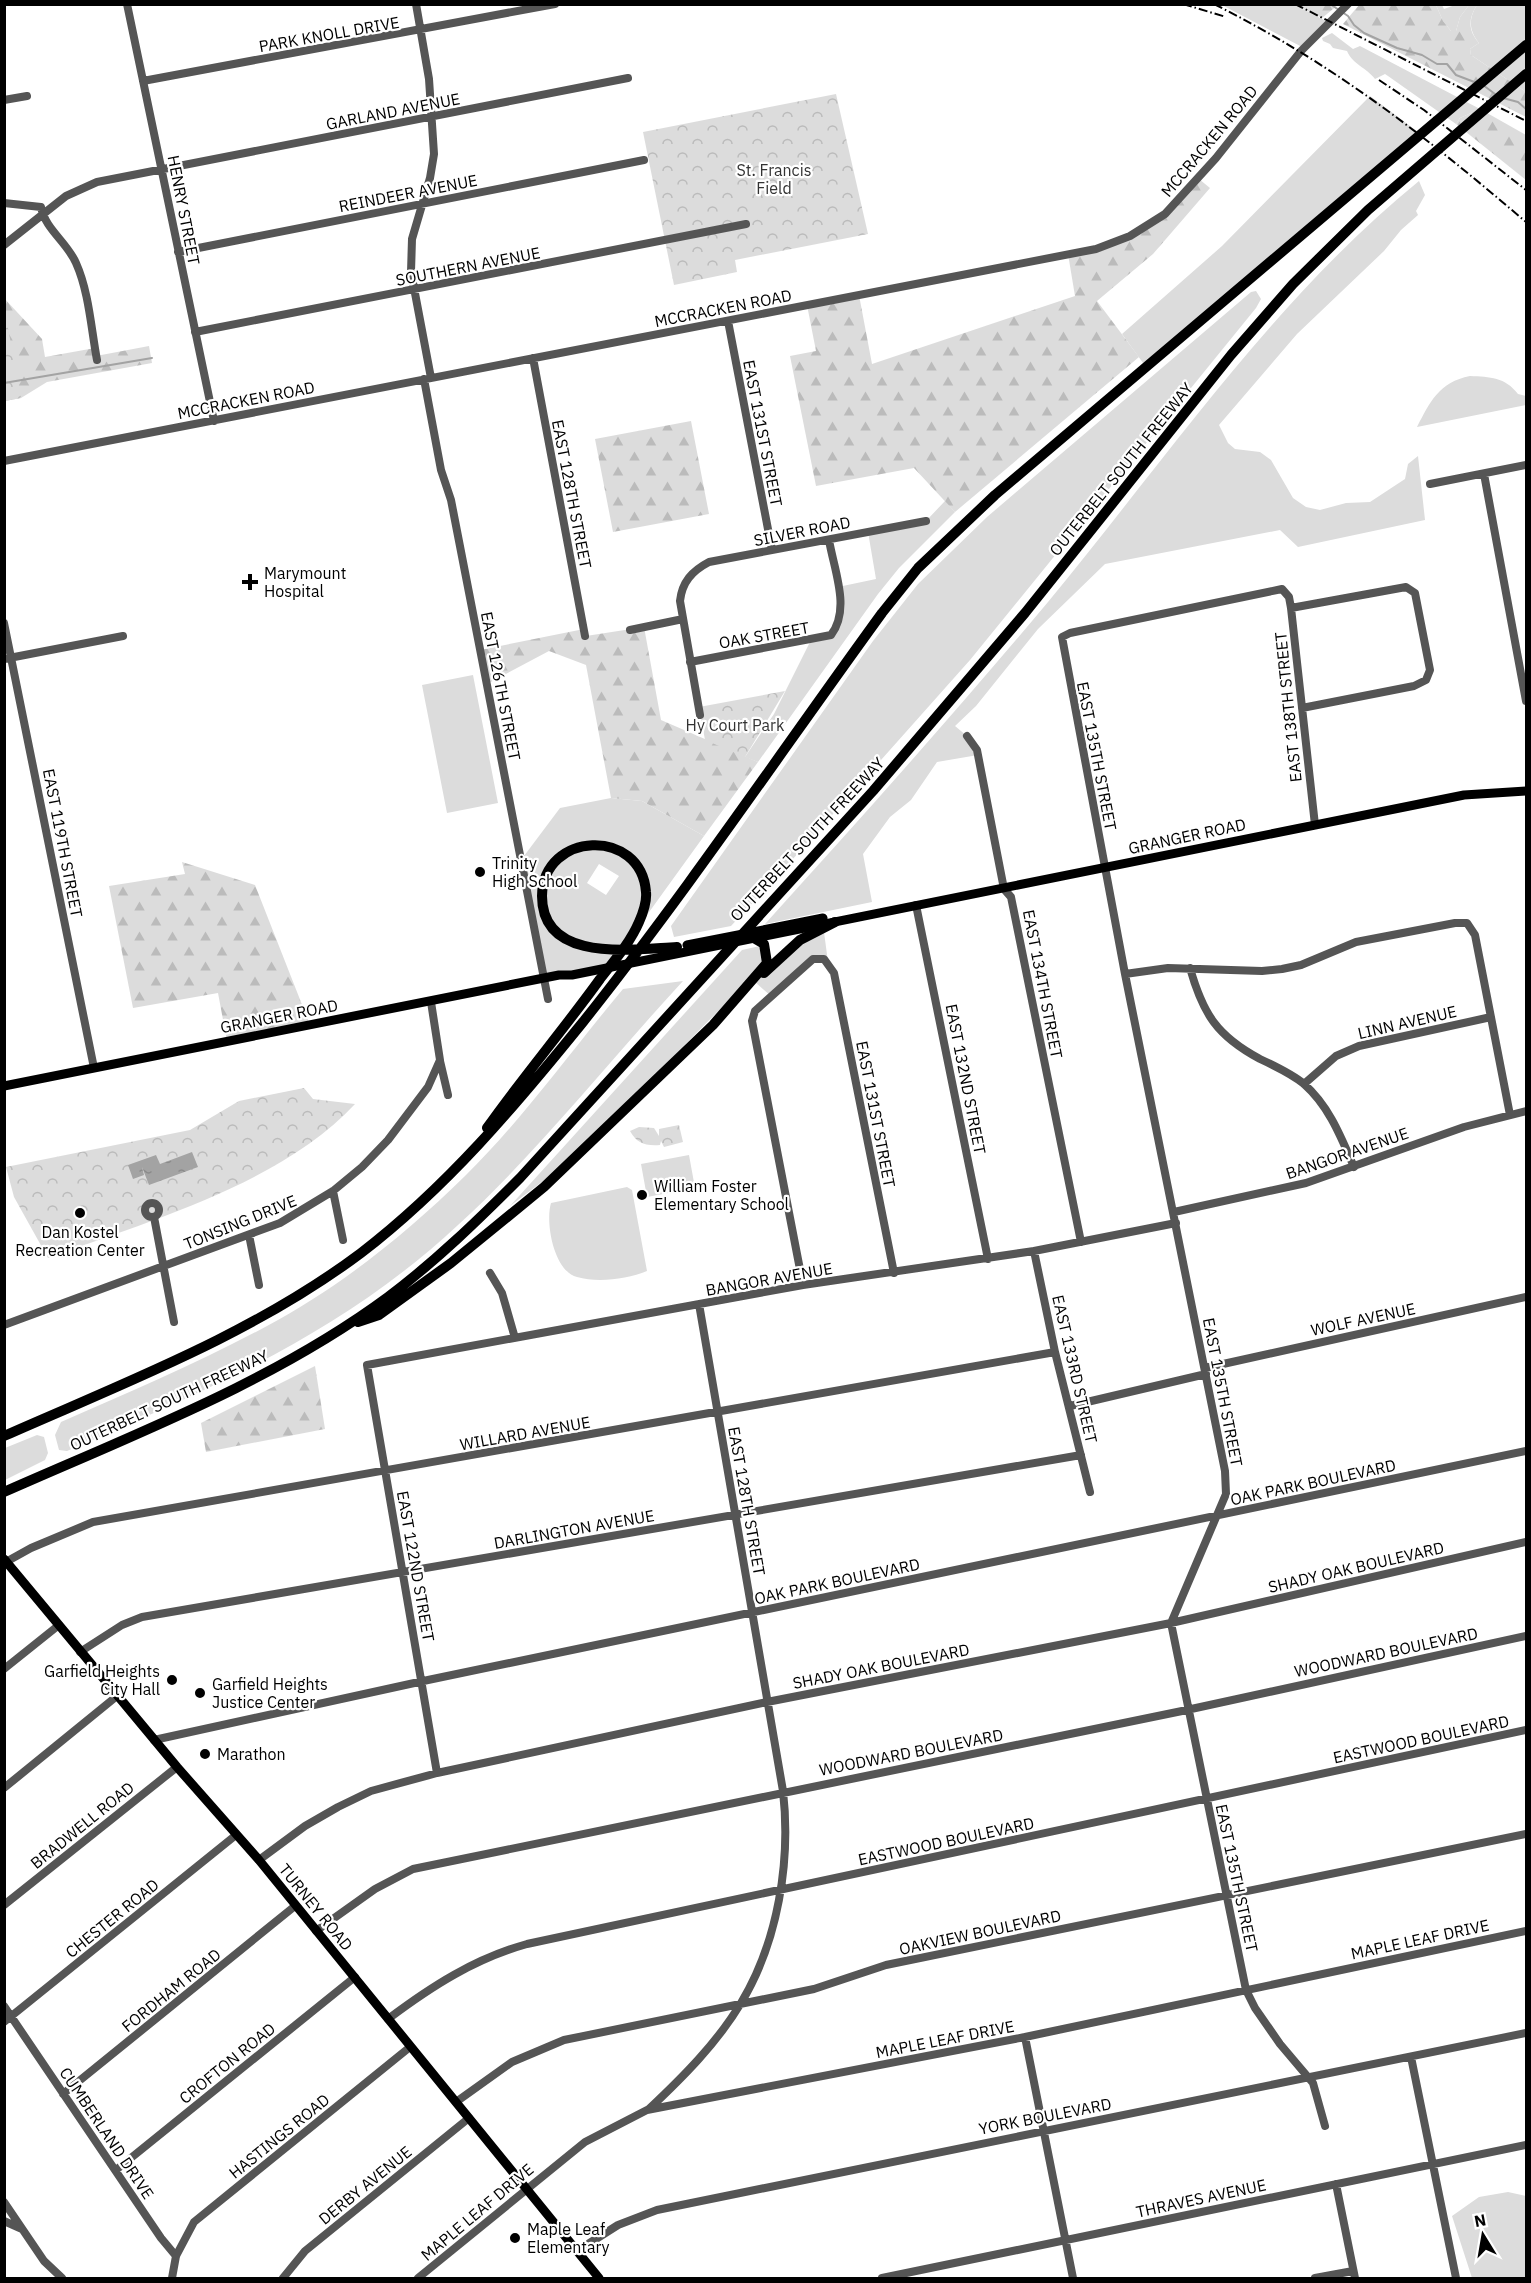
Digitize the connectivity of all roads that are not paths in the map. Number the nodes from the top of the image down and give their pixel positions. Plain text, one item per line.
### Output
1 (127, 4) edge
2 (416, 4) edge
3 (555, 4) edge
4 (1348, 4) edge
5 (421, 31) junction
6 (1527, 35) edge
7 (1527, 45) edge
8 (1506, 62) junction
9 (1527, 74) edge
10 (628, 78) dead end
11 (143, 81) junction
12 (27, 96) dead end
13 (4, 100) edge
14 (431, 117) junction
15 (644, 160) dead end
16 (162, 170) junction
17 (4, 203) edge
18 (423, 203) junction
19 (42, 212) junction
20 (746, 224) dead end
21 (4, 245) edge
22 (178, 252) junction
23 (414, 290) junction
24 (728, 321) junction
25 (195, 332) junction
26 (533, 358) junction
27 (97, 360) dead end
28 (427, 378) junction
29 (214, 421) junction
30 (4, 461) edge
31 (1527, 465) edge
32 (1484, 474) junction
33 (1430, 484) dead end
34 (926, 521) dead end
35 (829, 540) junction
36 (772, 550) junction
37 (1291, 608) junction
38 (683, 619) junction
39 (4, 623) edge
40 (630, 630) dead end
41 (1065, 634) joint
42 (123, 636) dead end
43 (585, 636) dead end
44 (8, 658) edge
45 (690, 662) junction
46 (1527, 701) edge
47 (1302, 708) junction
48 (700, 715) dead end
49 (967, 736) dead end
50 (1527, 791) edge
51 (1315, 825) junction
52 (1104, 869) junction
53 (1004, 889) junction
54 (916, 905) junction
55 (854, 917) junction
56 (835, 922) junction
57 (745, 933) junction
58 (756, 938) junction
59 (677, 947) junction
60 (1190, 968) junction
61 (1125, 974) junction
62 (559, 975) junction
63 (544, 978) junction
64 (548, 999) dead end
65 (736, 1000) junction
66 (431, 1002) junction
67 (1491, 1017) junction
68 (440, 1060) junction
69 (94, 1068) junction
70 (1304, 1084) junction
71 (4, 1086) edge
72 (448, 1095) dead end
73 (1527, 1111) edge
74 (1510, 1115) junction
75 (464, 1162) junction
76 (1354, 1167) junction
77 (333, 1191) junction
78 (1174, 1212) junction
79 (154, 1217) dead end
80 (1176, 1223) junction
81 (249, 1235) junction
82 (343, 1240) dead end
83 (1081, 1242) junction
84 (1034, 1251) junction
85 (988, 1259) junction
86 (165, 1266) junction
87 (490, 1273) dead end
88 (894, 1273) junction
89 (259, 1285) dead end
90 (803, 1286) junction
91 (1527, 1297) edge
92 (699, 1304) junction
93 (174, 1322) dead end
94 (4, 1325) edge
95 (341, 1328) junction
96 (515, 1338) junction
97 (1055, 1352) junction
98 (367, 1365) joint
99 (1205, 1371) junction
100 (1070, 1406) junction
101 (717, 1412) junction
102 (4, 1436) edge
103 (1527, 1451) edge
104 (1081, 1455) junction
105 (386, 1471) junction
106 (4, 1492) edge
107 (1090, 1492) dead end
108 (736, 1515) junction
109 (1218, 1516) junction
110 (1527, 1542) edge
111 (5, 1561) edge
112 (403, 1572) junction
113 (752, 1613) junction
114 (1171, 1623) junction
115 (59, 1625) junction
116 (1527, 1636) edge
117 (80, 1652) junction
118 (4, 1669) edge
119 (423, 1681) junction
120 (117, 1696) junction
121 (767, 1702) junction
122 (1189, 1709) junction
123 (1527, 1730) edge
124 (154, 1740) junction
125 (177, 1767) junction
126 (437, 1773) junction
127 (4, 1788) edge
128 (783, 1791) junction
129 (1206, 1798) junction
130 (1527, 1834) edge
131 (236, 1835) junction
132 (259, 1860) junction
133 (781, 1890) junction
134 (1228, 1896) junction
135 (4, 1905) edge
136 (295, 1906) junction
137 (316, 1931) junction
138 (1527, 1931) edge
139 (355, 1977) junction
140 (1246, 1990) junction
141 (741, 2003) junction
142 (4, 2006) edge
143 (8, 2019) edge
144 (388, 2019) junction
145 (1527, 2033) edge
146 (1024, 2037) junction
147 (410, 2047) junction
148 (1411, 2057) junction
149 (1309, 2078) junction
150 (63, 2094) junction
151 (456, 2102) junction
152 (648, 2110) junction
153 (469, 2118) junction
154 (1324, 2126) dead end
155 (1043, 2130) junction
156 (1527, 2145) edge
157 (1432, 2164) junction
158 (116, 2170) junction
159 (1336, 2184) junction
160 (526, 2189) junction
161 (4, 2202) edge
162 (4, 2221) edge
163 (22, 2229) junction
164 (1064, 2240) junction
165 (577, 2251) junction
166 (176, 2256) junction
167 (1354, 2275) edge
168 (62, 2278) edge
169 (172, 2278) edge
170 (283, 2278) edge
171 (418, 2278) edge
172 (599, 2278) edge
173 (882, 2278) edge
174 (1073, 2278) edge
175 (1315, 2278) edge
176 (1456, 2278) edge

1 - 11 street, HENRY STREET
2 - 5 street, EAST 126TH STREET
3 - 5 street, PARK KNOLL DRIVE
4 - 24 street, MCCRACKEN ROAD
5 - 11 street, PARK KNOLL DRIVE
5 - 14 street, EAST 126TH STREET
6 - 8 highway
7 - 8 highway, OUTERBELT SOUTH FREEWAY
8 - 75 highway, OUTERBELT SOUTH FREEWAY
9 - 95 highway, OUTERBELT SOUTH FREEWAY
10 - 14 street, GARLAND AVENUE
11 - 16 street, HENRY STREET
12 - 13 street
14 - 16 street, GARLAND AVENUE
14 - 18 street, EAST 126TH STREET
15 - 18 street, REINDEER AVENUE
16 - 19 street, GARLAND AVENUE
16 - 22 street, HENRY STREET
17 - 19 street
18 - 22 street, REINDEER AVENUE
18 - 23 street, EAST 126TH STREET
19 - 21 street, GARLAND AVENUE
19 - 27 street
20 - 23 street, SOUTHERN AVENUE
22 - 25 street, HENRY STREET
23 - 25 street, SOUTHERN AVENUE
23 - 28 street, EAST 126TH STREET
24 - 26 street, MCCRACKEN ROAD
24 - 36 street, EAST 131ST STREET
25 - 29 street, HENRY STREET
26 - 28 street, MCCRACKEN ROAD
26 - 43 street, EAST 128TH STREET
28 - 29 street, MCCRACKEN ROAD
28 - 63 street, EAST 126TH STREET
29 - 30 street, MCCRACKEN ROAD
31 - 32 street
32 - 33 street
32 - 46 street
34 - 35 street, SILVER ROAD
35 - 36 street, SILVER ROAD
35 - 45 street, OAK STREET
36 - 38 street, SILVER ROAD
37 - 41 street, EAST 138TH STREET
37 - 47 street, EAST 138TH STREET
37 - 47 street
38 - 40 street
38 - 45 street
39 - 44 street, EAST 119TH STREET
41 - 52 street, EAST 135TH STREET
42 - 44 street
44 - 69 street, EAST 119TH STREET
45 - 48 street
47 - 51 street, EAST 138TH STREET
49 - 53 street, EAST 134TH STREET
50 - 51 main road, GRANGER ROAD
51 - 52 main road, GRANGER ROAD
52 - 53 main road, GRANGER ROAD
52 - 61 street, EAST 135TH STREET
53 - 54 main road, GRANGER ROAD
53 - 83 street, EAST 134TH STREET
54 - 55 main road, GRANGER ROAD
54 - 85 street, EAST 132ND STREET
55 - 56 main road, GRANGER ROAD
55 - 57 main road, GRANGER ROAD
56 - 58 main road, GRANGER ROAD
56 - 65 highway
57 - 58 highway
57 - 59 main road, GRANGER ROAD
58 - 62 main road, GRANGER ROAD
58 - 65 highway
59 - 62 main road, GRANGER ROAD
59 - 75 highway
60 - 61 street
60 - 67 street
60 - 70 street
61 - 78 street, EAST 135TH STREET
62 - 63 main road, GRANGER ROAD
63 - 64 street, EAST 126TH STREET
63 - 66 main road, GRANGER ROAD
65 - 95 highway
66 - 68 street
66 - 69 main road, GRANGER ROAD
67 - 70 street, LINN AVENUE
67 - 74 street
68 - 72 street
68 - 77 street, TONSING DRIVE
69 - 71 main road, GRANGER ROAD
70 - 76 street
73 - 74 street, BANGOR AVENUE
74 - 76 street, BANGOR AVENUE
75 - 102 highway, OUTERBELT SOUTH FREEWAY
76 - 78 street, BANGOR AVENUE
77 - 81 street, TONSING DRIVE
77 - 82 street
78 - 80 street, EAST 135TH STREET
79 - 86 street
80 - 83 street, BANGOR AVENUE
80 - 99 street, EAST 135TH STREET
81 - 86 street, TONSING DRIVE
81 - 89 street
83 - 84 street, BANGOR AVENUE
84 - 85 street, BANGOR AVENUE
84 - 97 street, EAST 133RD STREET
85 - 88 street, BANGOR AVENUE
86 - 93 street
86 - 94 street, TONSING DRIVE
87 - 96 street
88 - 90 street, BANGOR AVENUE
88 - 90 street, EAST 131ST STREET
90 - 92 street, BANGOR AVENUE
91 - 99 street, WOLF AVENUE
92 - 96 street, BANGOR AVENUE
92 - 101 street, EAST 128TH STREET
95 - 106 highway, OUTERBELT SOUTH FREEWAY
96 - 98 street, BANGOR AVENUE
97 - 100 street, EAST 133RD STREET
97 - 101 street, WILLARD AVENUE
98 - 105 street, EAST 122ND STREET
99 - 100 street, WOLF AVENUE
99 - 109 street, EAST 135TH STREET
100 - 104 street, EAST 133RD STREET
101 - 105 street, WILLARD AVENUE
101 - 108 street, EAST 128TH STREET
103 - 109 street, OAK PARK BOULEVARD
104 - 107 street, EAST 133RD STREET
104 - 108 street, DARLINGTON AVENUE
105 - 111 street, WILLARD AVENUE
105 - 112 street, EAST 122ND STREET
108 - 112 street, DARLINGTON AVENUE
108 - 113 street, EAST 128TH STREET
109 - 113 street, OAK PARK BOULEVARD
109 - 114 street, EAST 135TH STREET
110 - 114 street, SHADY OAK BOULEVARD
111 - 115 main road, TURNEY ROAD
112 - 117 street, DARLINGTON AVENUE
112 - 119 street, EAST 122ND STREET
113 - 119 street, OAK PARK BOULEVARD
113 - 121 street, EAST 128TH STREET
114 - 121 street, SHADY OAK BOULEVARD
114 - 122 street, EAST 135TH STREET
115 - 117 main road, TURNEY ROAD
115 - 118 street
116 - 122 street, WOODWARD BOULEVARD
117 - 120 main road, TURNEY ROAD
119 - 124 street, OAK PARK BOULEVARD
119 - 126 street, EAST 122ND STREET
120 - 124 main road, TURNEY ROAD
120 - 127 street
121 - 126 street, SHADY OAK BOULEVARD
121 - 128 street, EAST 128TH STREET
122 - 128 street, WOODWARD BOULEVARD
122 - 129 street, EAST 135TH STREET
123 - 129 street, EASTWOOD BOULEVARD
124 - 125 main road, TURNEY ROAD
125 - 131 main road, TURNEY ROAD
125 - 135 street, BRADWELL ROAD
126 - 132 street, SHADY OAK BOULEVARD
128 - 133 street, EAST 128TH STREET
128 - 137 street, WOODWARD BOULEVARD
129 - 133 street, EASTWOOD BOULEVARD
129 - 134 street, EAST 135TH STREET
130 - 134 street, OAKVIEW BOULEVARD
131 - 132 main road, TURNEY ROAD
131 - 143 street, CHESTER ROAD
132 - 136 main road, TURNEY ROAD
133 - 141 street, EAST 128TH STREET
133 - 144 street, EASTWOOD BOULEVARD
134 - 140 street, EAST 135TH STREET
134 - 141 street, OAKVIEW BOULEVARD
136 - 137 main road, TURNEY ROAD
136 - 150 street, FORDHAM ROAD
137 - 139 main road, TURNEY ROAD
138 - 140 street, MAPLE LEAF DRIVE
139 - 144 main road, TURNEY ROAD
139 - 158 street, CROFTON ROAD
140 - 146 street, MAPLE LEAF DRIVE
140 - 149 street, EAST 135TH STREET
141 - 151 street, OAKVIEW BOULEVARD
141 - 152 street, EAST 128TH STREET
142 - 143 street, CUMBERLAND DRIVE
143 - 150 street, CUMBERLAND DRIVE
144 - 147 main road, TURNEY ROAD
145 - 148 street, YORK BOULEVARD
146 - 152 street, MAPLE LEAF DRIVE
146 - 155 street
147 - 151 main road, TURNEY ROAD
147 - 166 street, HASTINGS ROAD
148 - 149 street, YORK BOULEVARD
148 - 157 street
149 - 154 street, EAST 135TH STREET
149 - 155 street, YORK BOULEVARD
150 - 158 street, CUMBERLAND DRIVE
151 - 153 main road, TURNEY ROAD
152 - 160 street, MAPLE LEAF DRIVE
153 - 160 main road, TURNEY ROAD
153 - 170 street, DERBY AVENUE
155 - 164 street
155 - 165 street, YORK BOULEVARD
156 - 157 street, THRAVES AVENUE
157 - 159 street, THRAVES AVENUE
157 - 176 street
158 - 166 street, CUMBERLAND DRIVE
159 - 164 street, THRAVES AVENUE
159 - 167 street
160 - 165 main road, TURNEY ROAD
160 - 171 street, MAPLE LEAF DRIVE
161 - 163 street
162 - 163 street
163 - 168 street
164 - 173 street, THRAVES AVENUE
164 - 174 street
165 - 172 main road, TURNEY ROAD
166 - 169 street
167 - 175 street

